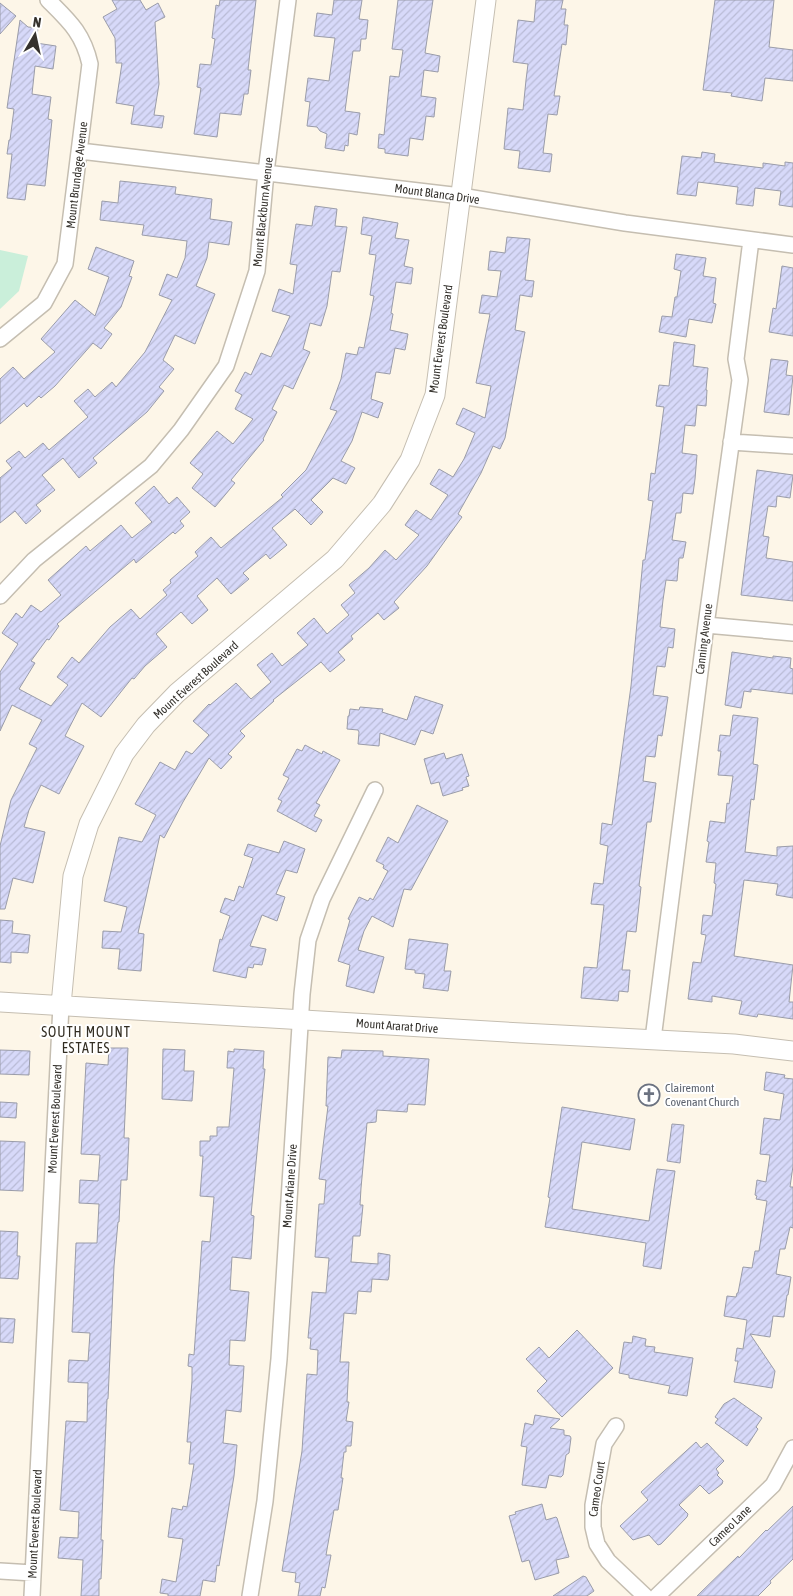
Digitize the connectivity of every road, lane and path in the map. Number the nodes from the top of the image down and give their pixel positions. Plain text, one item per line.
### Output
1 (48, 0) edge
2 (288, 0) edge
3 (486, 0) edge
4 (80, 151) junction
5 (266, 172) junction
6 (461, 196) junction
7 (751, 240) junction
8 (793, 245) edge
9 (0, 339) edge
10 (731, 442) junction
11 (793, 446) edge
12 (0, 596) edge
13 (706, 625) junction
14 (793, 633) edge
15 (375, 790) dead end
16 (0, 1002) edge
17 (61, 1006) junction
18 (302, 1020) junction
19 (653, 1039) junction
20 (793, 1051) edge
21 (616, 1426) dead end
22 (793, 1448) edge
23 (0, 1572) edge
24 (33, 1573) junction
25 (32, 1596) edge
26 (250, 1596) edge
27 (645, 1596) edge
28 (657, 1596) edge

1 - 4 street, Mount Brundage Avenue
2 - 5 street, Mount Blackburn Avenue
3 - 6 street, Mount Everest Boulevard
4 - 5 street, Mount Blanca Drive
4 - 9 street, Mount Brundage Avenue
5 - 6 street, Mount Blanca Drive
5 - 12 street, Mount Blackburn Avenue
6 - 7 street, Mount Blanca Drive
6 - 17 street, Mount Everest Boulevard
7 - 8 street, Mount Blanca Drive
7 - 10 street, Canning Avenue
10 - 11 street
10 - 13 street, Canning Avenue
13 - 14 street
13 - 19 street, Canning Avenue
15 - 18 street, Mount Ariane Drive
16 - 17 street, Mount Ararat Drive
17 - 18 street, Mount Ararat Drive
17 - 24 street, Mount Everest Boulevard
18 - 19 street, Mount Ararat Drive
18 - 26 street, Mount Ariane Drive
19 - 20 street, Mount Ararat Drive
21 - 27 street, Cameo Court
22 - 28 street, Cameo Lane
23 - 24 street
24 - 25 street, Mount Everest Boulevard

